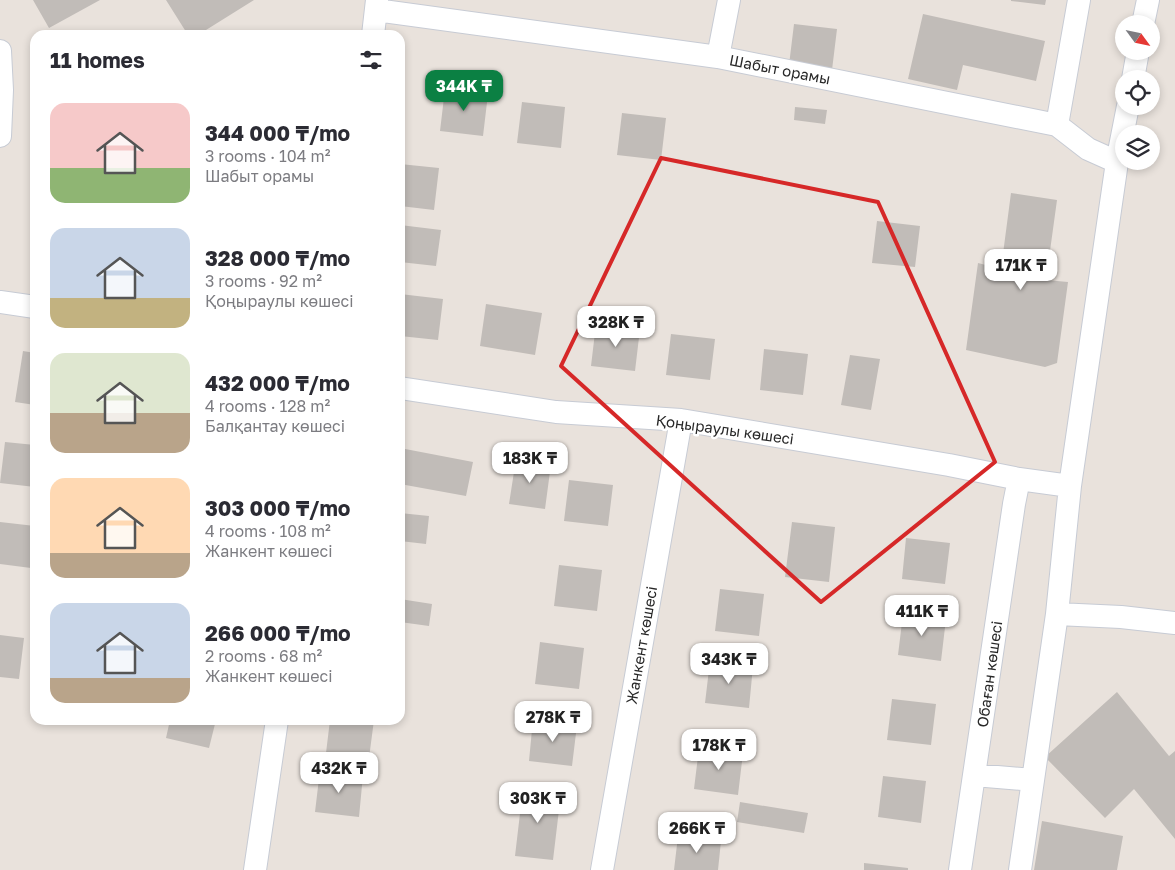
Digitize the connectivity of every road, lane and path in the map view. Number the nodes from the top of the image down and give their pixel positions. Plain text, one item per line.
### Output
1 (729, 0) edge
2 (1080, 0) edge
3 (1148, 0) edge
4 (377, 5) edge
5 (1146, 15) edge
6 (374, 30) edge
7 (0, 51) edge
8 (718, 57) junction
9 (1057, 124) junction
10 (0, 136) edge
11 (1115, 161) edge
12 (1116, 170) edge
13 (0, 302) edge
14 (30, 306) edge
15 (405, 389) edge
16 (681, 420) junction
17 (1019, 479) junction
18 (1070, 486) junction
19 (1057, 614) junction
20 (1175, 623) edge
21 (276, 725) edge
22 (974, 775) junction
23 (1033, 780) junction
24 (255, 870) edge
25 (602, 870) edge
26 (960, 870) edge
27 (1020, 870) edge

1 - 8 street
2 - 9 street
3 - 5 street
4 - 6 street
4 - 8 street, Шабыт орамы
7 - 10 street
8 - 9 street, Шабыт орамы
9 - 11 street
12 - 18 street
13 - 14 street
15 - 16 street, Қоңыраулы көшесі
16 - 17 street, Қоңыраулы көшесі
16 - 25 street, Жанкент көшесі
17 - 18 street, Қоңыраулы көшесі
17 - 22 street, Обаған көшесі
18 - 19 street
19 - 20 street
19 - 23 street
21 - 24 street
22 - 23 street
22 - 26 street, Обаған көшесі
23 - 27 street

